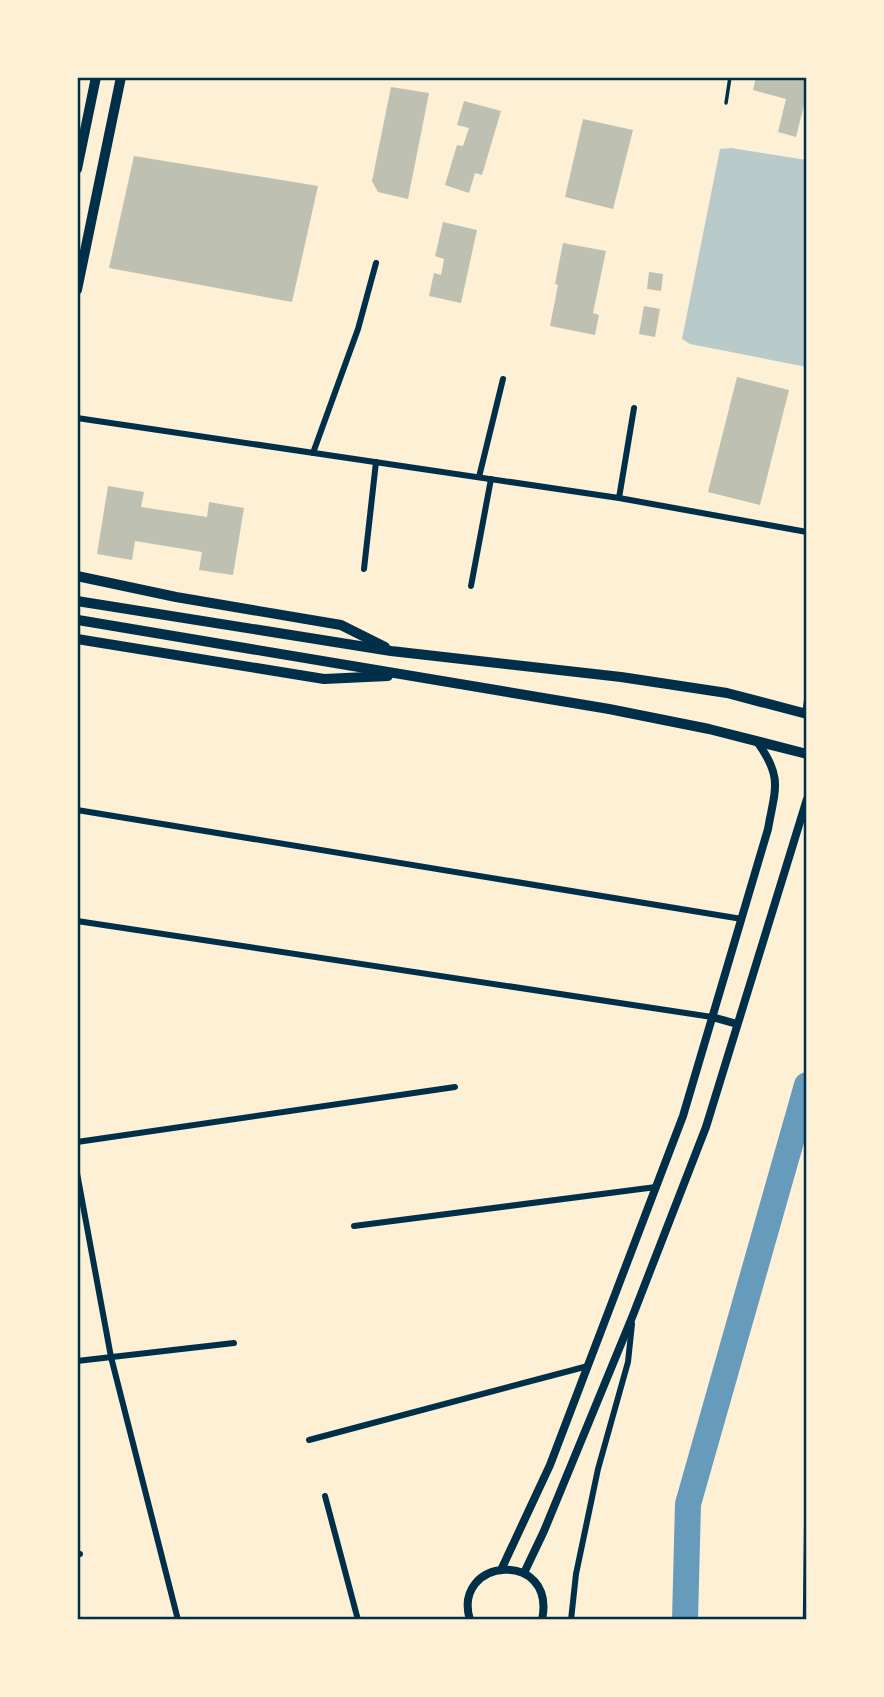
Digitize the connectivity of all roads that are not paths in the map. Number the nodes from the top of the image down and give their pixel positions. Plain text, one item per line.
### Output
1 (96, 77) edge
2 (121, 77) edge
3 (730, 77) edge
4 (726, 103) dead end
5 (77, 169) edge
6 (376, 263) dead end
7 (79, 267) edge
8 (77, 290) edge
9 (503, 379) dead end
10 (634, 408) dead end
11 (77, 418) edge
12 (313, 453) junction
13 (376, 462) junction
14 (479, 477) junction
15 (491, 479) junction
16 (619, 498) junction
17 (807, 532) edge
18 (364, 569) dead end
19 (77, 576) edge
20 (471, 586) dead end
21 (77, 601) edge
22 (78, 620) edge
23 (77, 639) edge
24 (391, 651) junction
25 (409, 675) junction
26 (807, 700) edge
27 (806, 714) edge
28 (758, 743) junction
29 (807, 754) edge
30 (807, 799) edge
31 (77, 810) edge
32 (742, 919) junction
33 (77, 922) edge
34 (712, 1017) junction
35 (737, 1024) junction
36 (456, 1087) dead end
37 (77, 1142) edge
38 (77, 1174) edge
39 (656, 1187) junction
40 (354, 1226) dead end
41 (633, 1315) junction
42 (234, 1343) dead end
43 (111, 1357) junction
44 (77, 1361) edge
45 (588, 1366) junction
46 (309, 1440) dead end
47 (325, 1496) dead end
48 (502, 1568) junction
49 (524, 1573) junction
50 (467, 1619) edge
51 (178, 1620) edge
52 (358, 1620) edge
53 (542, 1620) edge
54 (570, 1620) edge

1 - 5 main road
2 - 7 main road
3 - 4 lane
6 - 12 street
7 - 8 main road
9 - 14 street
10 - 16 street
11 - 12 street
12 - 13 street
13 - 14 street
13 - 18 street
14 - 15 street
15 - 16 street
15 - 20 street
16 - 17 street
19 - 24 main road
21 - 24 main road
22 - 25 main road
23 - 25 main road
24 - 27 main road
25 - 28 main road
26 - 27 street
28 - 29 main road
28 - 32 street
30 - 35 street
31 - 32 street
32 - 34 street
33 - 34 street
34 - 35 street
34 - 39 street
35 - 41 street
36 - 37 street
38 - 43 street
39 - 40 street
39 - 45 street
41 - 49 street
41 - 54 street
42 - 43 street
43 - 44 street
43 - 51 street
45 - 46 street
45 - 48 street
47 - 52 street
48 - 49 street
48 - 50 street
49 - 53 street

